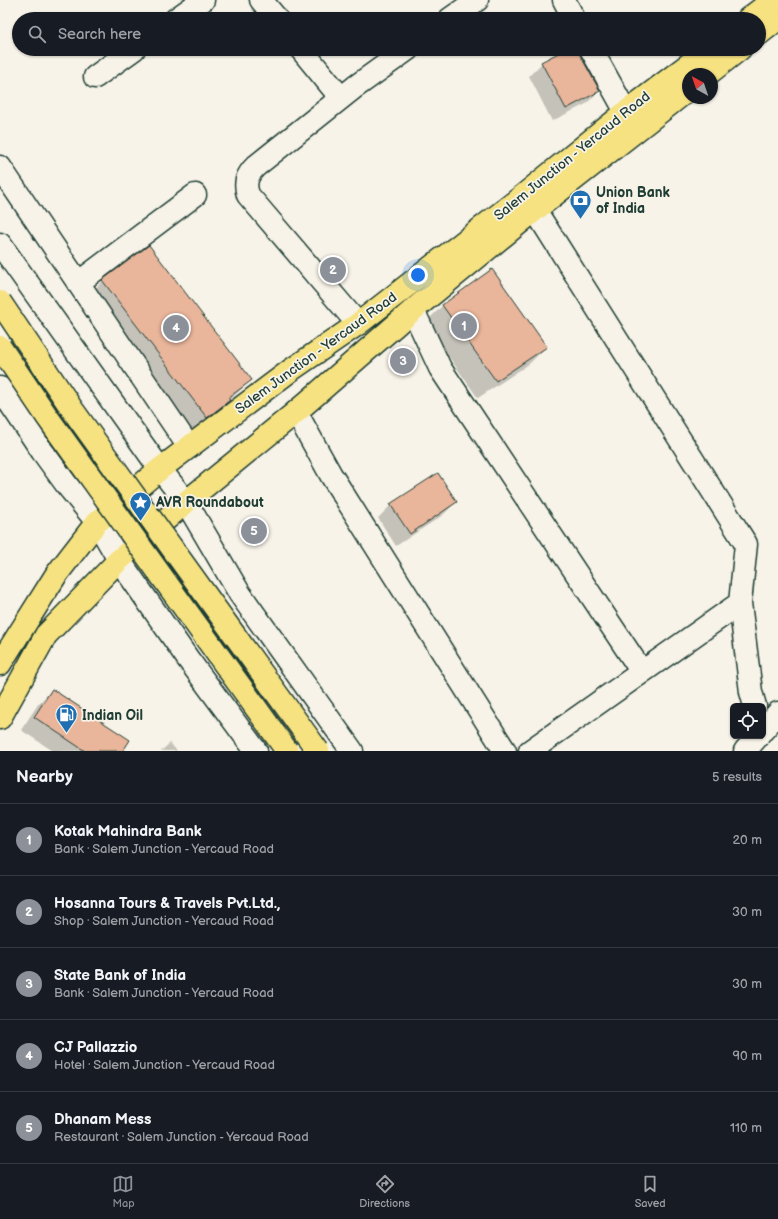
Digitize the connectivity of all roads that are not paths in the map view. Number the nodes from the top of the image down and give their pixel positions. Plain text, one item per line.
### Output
1 (203, 0) edge
2 (261, 0) edge
3 (476, 0) edge
4 (564, 0) edge
5 (186, 12) edge
6 (271, 12) edge
7 (460, 12) edge
8 (570, 12) edge
9 (124, 56) edge
10 (307, 56) edge
11 (398, 56) edge
12 (595, 56) edge
13 (700, 56) edge
14 (731, 56) edge
15 (716, 68) edge
16 (95, 77) dead end
17 (682, 95) edge
18 (341, 98) junction
19 (626, 112) junction
20 (0, 167) edge
21 (195, 195) dead end
22 (535, 210) junction
23 (0, 244) edge
24 (78, 283) junction
25 (0, 302) edge
26 (413, 310) junction
27 (358, 324) junction
28 (0, 347) edge
29 (0, 388) edge
30 (296, 412) junction
31 (189, 447) junction
32 (160, 469) junction
33 (186, 502) junction
34 (98, 522) junction
35 (119, 560) junction
36 (740, 603) junction
37 (0, 664) edge
38 (642, 672) junction
39 (754, 703) edge
40 (778, 713) edge
41 (0, 718) edge
42 (766, 727) edge
43 (756, 739) edge
44 (256, 751) edge
45 (287, 751) edge
46 (318, 751) edge
47 (352, 751) edge
48 (505, 751) edge
49 (530, 751) edge
50 (746, 751) edge

1 - 5 street
2 - 6 street
3 - 7 street
4 - 8 street
9 - 16 street
10 - 18 street
11 - 18 street
12 - 19 street
13 - 19 main road, Salem Junction - Yercaud Road
14 - 15 main road
17 - 22 main road
18 - 27 street
19 - 27 main road, Salem Junction - Yercaud Road
20 - 24 street
21 - 24 street
22 - 26 main road
22 - 36 street
23 - 32 street
24 - 31 street
25 - 46 main road, bridge
26 - 30 main road
26 - 38 street
27 - 31 main road, Salem Junction - Yercaud Road
28 - 45 main road, bridge
29 - 34 street
30 - 33 main road
30 - 48 street
31 - 32 main road, Salem Junction - Yercaud Road
32 - 33 street
32 - 34 main road, Salem Junction - Yercaud Road
33 - 35 main road
33 - 47 street
34 - 35 street
34 - 37 main road, Salem Junction - Yercaud Road
35 - 41 main road
35 - 44 street
36 - 38 street
36 - 39 street
38 - 49 street
40 - 42 street
43 - 50 street

